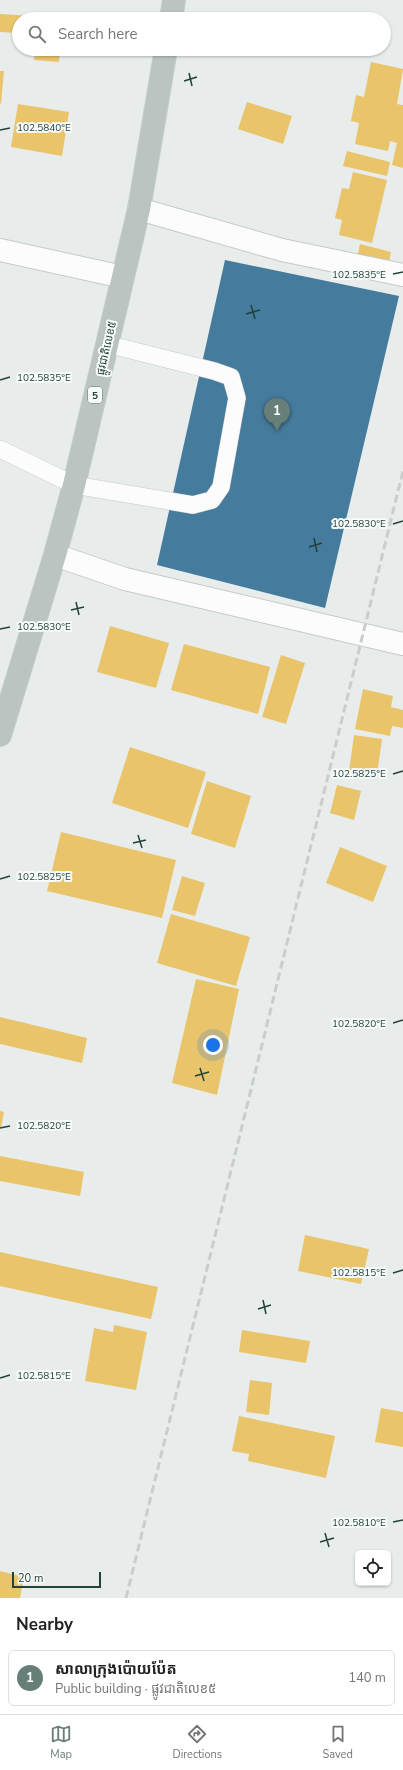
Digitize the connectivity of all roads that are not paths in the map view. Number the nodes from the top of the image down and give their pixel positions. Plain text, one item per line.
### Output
1 (174, 0) edge
2 (172, 12) edge
3 (165, 56) edge
4 (139, 209) junction
5 (0, 250) edge
6 (403, 275) edge
7 (123, 277) junction
8 (106, 344) junction
9 (0, 449) edge
10 (74, 485) junction
11 (55, 555) junction
12 (403, 644) edge
13 (0, 735) edge

1 - 2 highway
3 - 4 highway, ផ្លូវជាតិលេខ៥ / 5
4 - 6 street
4 - 7 highway, ផ្លូវជាតិលេខ៥ / 5
5 - 7 street
7 - 8 highway, ផ្លូវជាតិលេខ៥ / 5
8 - 10 highway, ផ្លូវជាតិលេខ៥ / 5
8 - 10 lane
9 - 10 lane
10 - 11 highway, ផ្លូវជាតិលេខ៥ / 5
11 - 12 street
11 - 13 highway, ផ្លូវជាតិលេខ៥ / 5

